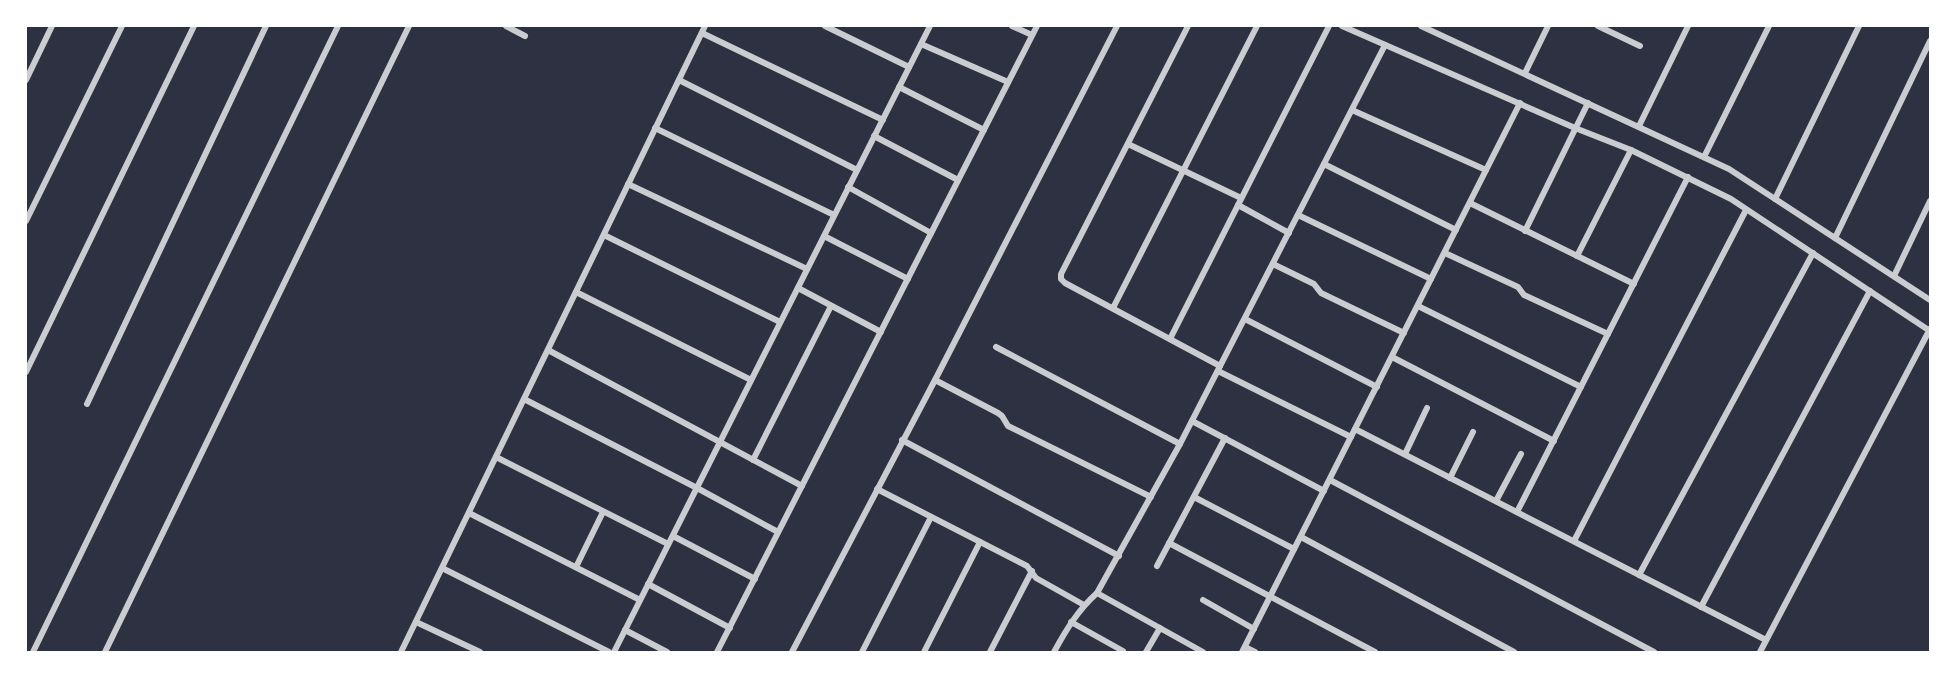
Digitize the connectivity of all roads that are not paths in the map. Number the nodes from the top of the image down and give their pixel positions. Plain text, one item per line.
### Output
1 (52, 26) edge
2 (122, 26) edge
3 (194, 26) edge
4 (266, 26) edge
5 (338, 26) edge
6 (409, 26) edge
7 (506, 26) edge
8 (705, 26) edge
9 (825, 26) edge
10 (930, 26) edge
11 (1012, 26) edge
12 (1037, 26) edge
13 (1117, 26) edge
14 (1188, 26) edge
15 (1257, 26) edge
16 (1329, 26) edge
17 (1342, 26) edge
18 (1421, 26) edge
19 (1548, 26) edge
20 (1598, 26) edge
21 (1688, 26) edge
22 (1769, 26) edge
23 (1859, 26) edge
24 (702, 33) junction
25 (1032, 35) junction
26 (525, 36) dead end
27 (1930, 41) edge
28 (921, 44) junction
29 (1385, 45) junction
30 (1640, 46) dead end
31 (909, 67) junction
32 (1525, 73) junction
33 (26, 80) edge
34 (679, 80) junction
35 (1008, 82) junction
36 (899, 87) junction
37 (1520, 103) junction
38 (1588, 103) junction
39 (1352, 110) junction
40 (883, 120) junction
41 (1639, 126) junction
42 (655, 128) junction
43 (1575, 128) junction
44 (984, 130) junction
45 (874, 136) junction
46 (1128, 144) junction
47 (1631, 150) junction
48 (1704, 158) junction
49 (1324, 164) junction
50 (857, 170) junction
51 (1184, 170) junction
52 (1486, 170) junction
53 (1688, 177) junction
54 (958, 180) junction
55 (628, 184) junction
56 (848, 188) junction
57 (1241, 198) junction
58 (1775, 199) junction
59 (1930, 201) edge
60 (1470, 203) junction
61 (1238, 205) junction
62 (1746, 210) junction
63 (834, 215) junction
64 (1298, 215) junction
65 (26, 221) edge
66 (1456, 230) junction
67 (1525, 231) junction
68 (931, 233) junction
69 (1289, 233) junction
70 (604, 235) junction
71 (824, 236) junction
72 (1835, 238) junction
73 (1445, 253) junction
74 (1813, 254) junction
75 (1577, 256) junction
76 (1273, 264) junction
77 (807, 269) junction
78 (1894, 276) junction
79 (908, 279) junction
80 (1431, 279) junction
81 (1634, 284) junction
82 (798, 288) junction
83 (1870, 291) junction
84 (576, 292) junction
85 (1930, 300) edge
86 (831, 306) junction
87 (1418, 306) junction
88 (1113, 308) junction
89 (1245, 318) junction
90 (780, 322) junction
91 (1930, 330) edge
92 (881, 332) junction
93 (1404, 333) junction
94 (1608, 334) junction
95 (1170, 339) junction
96 (996, 346) dead end
97 (548, 350) junction
98 (1392, 357) junction
99 (1219, 368) junction
100 (26, 372) edge
101 (751, 380) junction
102 (935, 380) junction
103 (1377, 387) junction
104 (1581, 387) junction
105 (524, 399) junction
106 (87, 405) dead end
107 (1427, 408) dead end
108 (1192, 421) junction
109 (1355, 429) junction
110 (1473, 432) dead end
111 (1351, 437) junction
112 (1225, 438) junction
113 (902, 440) junction
114 (1554, 441) junction
115 (720, 442) junction
116 (1180, 444) junction
117 (1405, 454) junction
118 (1521, 454) dead end
119 (496, 457) junction
120 (753, 460) junction
121 (1450, 478) junction
122 (1330, 480) junction
123 (802, 486) junction
124 (697, 488) junction
125 (877, 489) junction
126 (1324, 491) junction
127 (1152, 497) junction
128 (1194, 497) junction
129 (1496, 501) junction
130 (603, 512) junction
131 (1517, 512) junction
132 (469, 513) junction
133 (931, 517) junction
134 (778, 532) junction
135 (672, 536) junction
136 (1300, 537) junction
137 (980, 542) junction
138 (1574, 542) junction
139 (1169, 543) junction
140 (668, 544) junction
141 (1294, 549) junction
142 (1119, 556) junction
143 (1157, 566) dead end
144 (576, 567) junction
145 (442, 568) junction
146 (1032, 572) junction
147 (1639, 575) junction
148 (755, 579) junction
149 (648, 584) junction
150 (1097, 593) junction
151 (1270, 597) junction
152 (640, 600) junction
153 (1203, 600) dead end
154 (1084, 605) junction
155 (1701, 606) junction
156 (416, 622) junction
157 (1071, 622) junction
158 (730, 628) junction
159 (1160, 628) junction
160 (1254, 629) junction
161 (625, 630) junction
162 (1767, 640) junction
163 (1243, 650) edge
164 (1123, 651) edge
165 (33, 652) edge
166 (105, 652) edge
167 (401, 652) edge
168 (480, 652) edge
169 (609, 652) edge
170 (614, 652) edge
171 (667, 652) edge
172 (717, 652) edge
173 (792, 652) edge
174 (862, 652) edge
175 (924, 652) edge
176 (990, 652) edge
177 (1054, 652) edge
178 (1146, 652) edge
179 (1203, 652) edge
180 (1255, 652) edge
181 (1375, 652) edge
182 (1514, 652) edge
183 (1654, 652) edge
184 (1760, 652) edge

1 - 33 street
2 - 65 street
3 - 100 street
4 - 106 street
5 - 165 street
6 - 166 street
7 - 26 street
8 - 24 street
9 - 31 street
10 - 28 street
11 - 25 street
12 - 25 street
13 - 102 street
14 - 46 street
15 - 51 street
16 - 57 street
17 - 29 street
18 - 32 street
19 - 32 street
20 - 30 street
21 - 41 street
22 - 48 street
23 - 58 street
24 - 34 street
24 - 40 street
25 - 35 street
27 - 72 street
28 - 31 street
28 - 35 street
29 - 37 street
29 - 39 street
31 - 36 street
32 - 38 street
34 - 42 street
34 - 50 street
35 - 44 street
36 - 40 street
36 - 44 street
37 - 43 street
37 - 52 street
38 - 41 street
38 - 43 street
39 - 49 street
39 - 52 street
40 - 45 street
41 - 48 street
42 - 55 street
42 - 63 street
43 - 47 street
43 - 67 street
44 - 54 street
45 - 50 street
45 - 54 street
46 - 51 street
46 - 88 street
47 - 53 street
47 - 75 street
48 - 58 street
49 - 64 street
49 - 66 street
50 - 56 street
51 - 57 street
51 - 88 street
52 - 60 street
53 - 62 street
53 - 81 street
54 - 68 street
55 - 70 street
55 - 77 street
56 - 63 street
56 - 68 street
57 - 61 street
58 - 72 street
59 - 78 street
60 - 66 street
60 - 67 street
61 - 69 street
61 - 95 street
62 - 74 street
62 - 138 street
63 - 71 street
64 - 69 street
64 - 80 street
66 - 73 street
67 - 75 street
68 - 79 street
69 - 76 street
70 - 84 street
70 - 90 street
71 - 77 street
71 - 79 street
72 - 78 street
73 - 80 street
73 - 94 street
74 - 83 street
74 - 147 street
75 - 81 street
76 - 89 street
76 - 93 street
77 - 82 street
78 - 85 street
79 - 92 street
80 - 87 street
81 - 94 street
82 - 86 street
82 - 90 street
83 - 91 street
83 - 155 street
84 - 97 street
84 - 101 street
86 - 92 street
86 - 120 street
87 - 93 street
87 - 104 street
88 - 95 street
89 - 99 street
89 - 103 street
90 - 101 street
91 - 162 street
92 - 123 street
93 - 98 street
94 - 104 street
95 - 99 street
96 - 116 street
97 - 105 street
97 - 115 street
98 - 103 street
98 - 114 street
99 - 108 street
99 - 111 street
101 - 115 street
102 - 113 street
102 - 127 street
103 - 109 street
104 - 114 street
105 - 119 street
105 - 124 street
107 - 117 street
108 - 112 street
108 - 116 street
109 - 111 street
109 - 117 street
110 - 121 street
111 - 122 street
112 - 126 street
112 - 128 street
113 - 125 street
113 - 142 street
114 - 131 street
115 - 120 street
115 - 124 street
116 - 127 street
117 - 121 street
118 - 129 street
119 - 130 street
119 - 132 street
120 - 123 street
121 - 129 street
122 - 126 street
122 - 183 street
123 - 134 street
124 - 134 street
124 - 135 street
125 - 133 street
125 - 173 street
126 - 136 street
127 - 142 street
128 - 139 street
128 - 141 street
129 - 131 street
130 - 140 street
130 - 144 street
131 - 138 street
132 - 144 street
132 - 145 street
133 - 137 street
133 - 174 street
134 - 148 street
135 - 140 street
135 - 148 street
136 - 141 street
136 - 182 street
137 - 146 street
137 - 175 street
138 - 147 street
139 - 143 street
139 - 151 street
140 - 149 street
141 - 151 street
142 - 150 street
144 - 152 street
145 - 156 street
145 - 169 street
146 - 154 street
146 - 176 street
147 - 155 street
148 - 158 street
149 - 152 street
149 - 158 street
150 - 154 street
150 - 159 street
151 - 160 street
151 - 181 street
152 - 161 street
153 - 160 street
154 - 157 street
155 - 162 street
156 - 167 street
156 - 168 street
157 - 164 street
157 - 177 street
158 - 172 street
159 - 178 street
159 - 179 street
160 - 163 street
161 - 170 street
161 - 171 street
162 - 184 street
163 - 180 street

